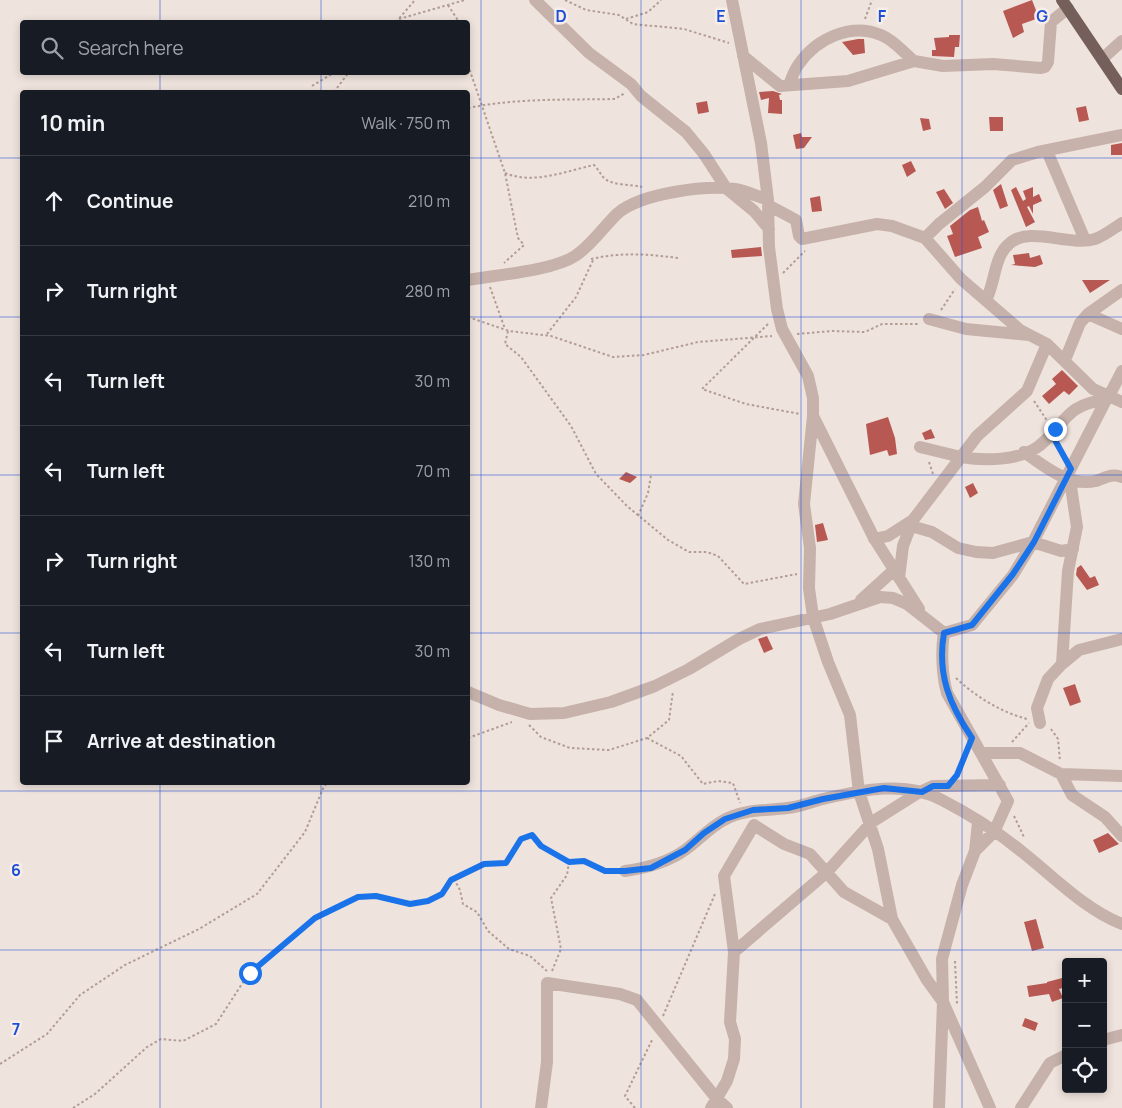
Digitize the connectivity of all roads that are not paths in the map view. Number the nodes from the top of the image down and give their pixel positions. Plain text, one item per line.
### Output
1 (535, 0) edge
2 (732, 0) edge
3 (1065, 4) edge
4 (1122, 41) edge
5 (742, 53) junction
6 (1102, 59) junction
7 (914, 61) junction
8 (789, 85) junction
9 (1122, 89) edge
10 (1122, 135) edge
11 (1047, 151) junction
12 (726, 188) junction
13 (768, 202) junction
14 (1122, 224) edge
15 (768, 229) junction
16 (924, 238) junction
17 (1086, 240) junction
18 (470, 280) edge
19 (1122, 290) edge
20 (986, 300) junction
21 (1088, 314) junction
22 (929, 319) road end
23 (1122, 329) edge
24 (1031, 335) junction
25 (1047, 344) junction
26 (1065, 360) junction
27 (1122, 371) edge
28 (1107, 398) junction
29 (1122, 402) edge
30 (814, 416) junction
31 (920, 447) road end
32 (1024, 452) junction
33 (961, 457) junction
34 (1069, 476) junction
35 (1122, 477) edge
36 (912, 523) junction
37 (874, 539) junction
38 (1034, 542) junction
39 (1073, 549) junction
40 (896, 574) junction
41 (856, 605) junction
42 (813, 617) junction
43 (924, 618) junction
44 (944, 633) junction
45 (1122, 639) edge
46 (1062, 664) junction
47 (470, 691) edge
48 (1040, 723) road end
49 (982, 753) junction
50 (1061, 774) junction
51 (1122, 776) edge
52 (1000, 785) junction
53 (860, 792) junction
54 (922, 792) junction
55 (741, 814) junction
56 (978, 822) junction
57 (754, 825) junction
58 (869, 826) junction
59 (994, 832) junction
60 (1122, 836) edge
61 (975, 852) junction
62 (625, 871) road end
63 (826, 873) junction
64 (892, 919) junction
65 (1122, 924) edge
66 (734, 952) junction
67 (943, 1002) junction
68 (1122, 1035) edge
69 (1107, 1039) edge
70 (1062, 1057) edge
71 (714, 1104) edge
72 (541, 1108) edge
73 (727, 1108) edge
74 (939, 1108) edge
75 (990, 1108) edge
76 (1021, 1108) edge

1 - 12 street
2 - 5 street
3 - 6 main road
3 - 7 street
4 - 6 street
5 - 8 street
5 - 13 street
6 - 9 main road
7 - 8 street
7 - 8 street
10 - 11 street
11 - 16 street
11 - 17 street
12 - 13 street
12 - 15 street
12 - 18 street
13 - 15 street
13 - 16 street
14 - 17 street
15 - 30 street
16 - 20 street
17 - 20 street
19 - 21 street
20 - 24 street
21 - 23 street
21 - 26 street
22 - 24 street
24 - 25 street
25 - 26 street
25 - 33 street
26 - 28 street
27 - 28 street
28 - 29 street
28 - 32 street
28 - 34 street
30 - 37 street
30 - 42 street
31 - 33 street
32 - 33 street
32 - 34 street
33 - 36 street
34 - 35 street
34 - 38 street
34 - 39 street
36 - 37 street
36 - 38 street
36 - 40 street
37 - 40 street
38 - 39 street
38 - 44 street
39 - 46 street
40 - 41 street
40 - 43 street
41 - 42 street
41 - 43 street
42 - 47 street
42 - 53 street
43 - 44 street
44 - 49 street
45 - 46 street
46 - 48 street
49 - 50 street
49 - 52 street
50 - 51 street
50 - 60 street
52 - 54 street
52 - 59 street
53 - 54 street
53 - 55 street
53 - 58 street
54 - 56 street
54 - 58 street
55 - 57 street
55 - 62 street
56 - 59 street
56 - 61 street
57 - 63 street
57 - 66 street
58 - 63 street
58 - 64 street
59 - 61 street
59 - 65 street
61 - 67 street
63 - 64 street
63 - 66 street
64 - 67 street
66 - 71 street
67 - 74 street
67 - 75 street
68 - 69 street
70 - 76 street
71 - 72 street
71 - 73 street

